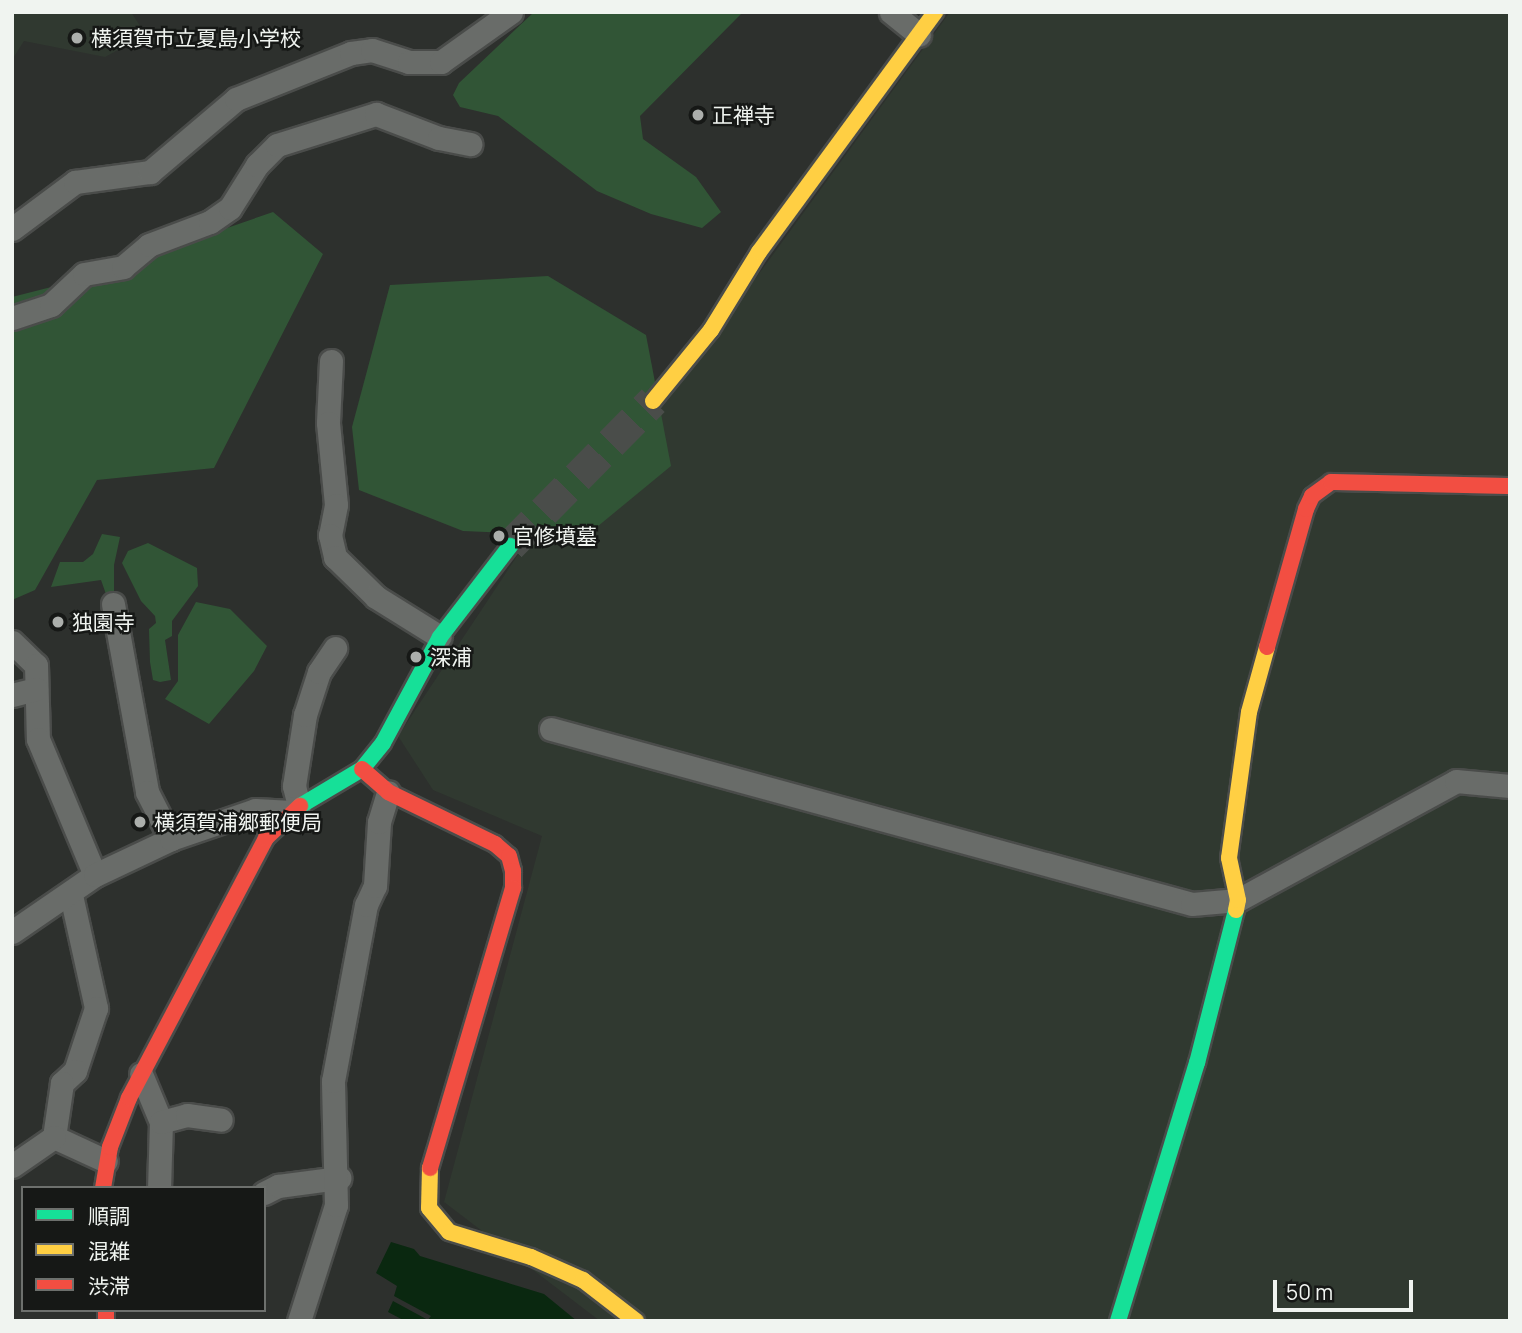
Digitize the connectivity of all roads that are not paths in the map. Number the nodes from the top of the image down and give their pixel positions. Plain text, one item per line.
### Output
1 (511, 12) edge
2 (891, 12) edge
3 (935, 12) edge
4 (919, 36) junction
5 (470, 144) dead end
6 (12, 229) edge
7 (12, 318) edge
8 (331, 361) dead end
9 (653, 401) tunnel mouth
10 (1510, 486) edge
11 (510, 546) tunnel mouth
12 (113, 604) dead end
13 (440, 637) junction
14 (12, 642) edge
15 (335, 648) dead end
16 (36, 689) junction
17 (12, 695) edge
18 (551, 729) dead end
19 (362, 769) junction
20 (1510, 786) edge
21 (388, 792) junction
22 (295, 809) junction
23 (171, 839) junction
24 (95, 875) junction
25 (71, 895) junction
26 (1238, 900) junction
27 (12, 932) edge
28 (141, 1074) junction
29 (221, 1120) dead end
30 (161, 1122) junction
31 (54, 1137) junction
32 (106, 1161) junction
33 (12, 1166) edge
34 (339, 1178) junction
35 (103, 1186) edge
36 (159, 1186) edge
37 (266, 1192) edge
38 (299, 1321) edge
39 (636, 1321) edge
40 (1118, 1321) edge

1 - 6 street
2 - 4 street
3 - 4 street
4 - 9 street
5 - 7 street
8 - 13 street
10 - 26 street
11 - 13 street
12 - 23 street
13 - 19 street
14 - 16 street
15 - 22 street
16 - 17 street
16 - 24 street
18 - 26 street
19 - 21 street
19 - 22 street
20 - 26 street
21 - 34 street
21 - 39 street
22 - 23 street
22 - 28 street
23 - 24 street
24 - 25 street
25 - 27 street
25 - 31 street
26 - 40 street
28 - 30 street
28 - 32 street
29 - 30 street
30 - 36 street
31 - 32 street
31 - 33 street
32 - 35 street
34 - 37 street
34 - 38 street

